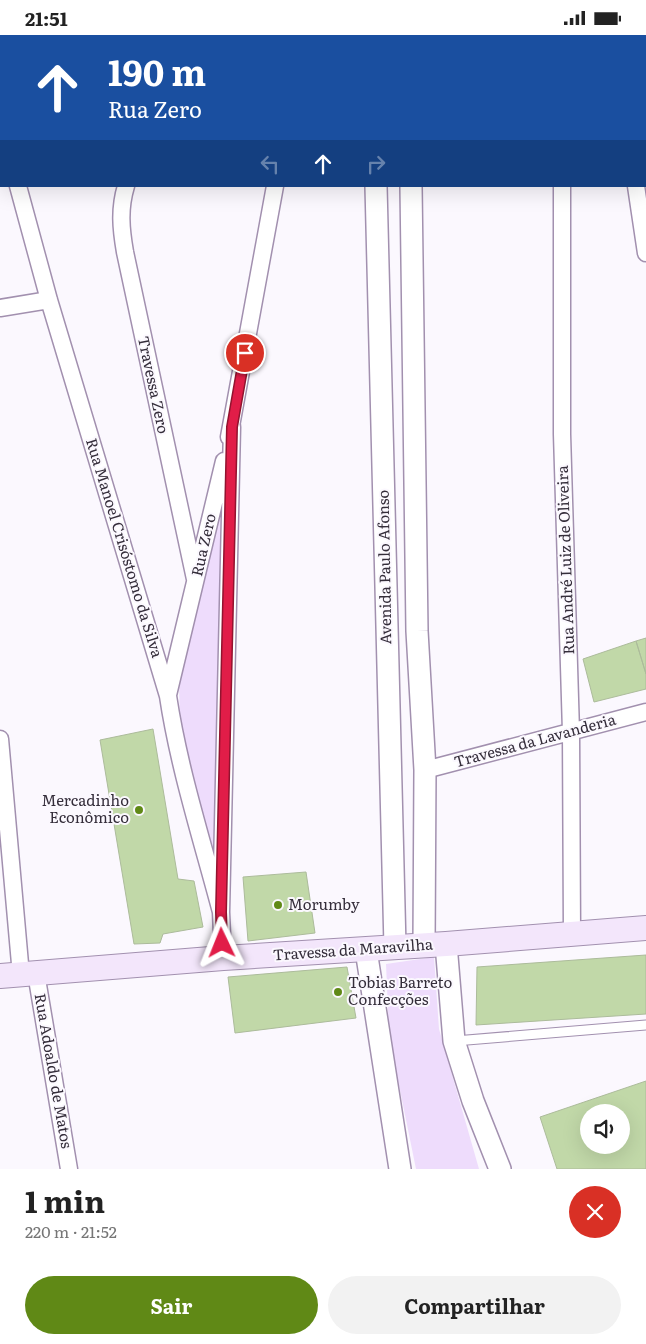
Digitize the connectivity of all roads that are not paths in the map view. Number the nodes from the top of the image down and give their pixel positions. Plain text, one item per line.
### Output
1 (18, 187) edge
2 (126, 187) edge
3 (276, 187) edge
4 (376, 187) edge
5 (411, 187) edge
6 (562, 187) edge
7 (636, 187) edge
8 (646, 253) edge
9 (49, 300) junction
10 (0, 308) edge
11 (232, 427) junction
12 (196, 583) junction
13 (168, 696) junction
14 (646, 712) edge
15 (571, 731) junction
16 (0, 739) edge
17 (425, 770) junction
18 (221, 912) junction
19 (646, 928) edge
20 (572, 933) junction
21 (435, 945) junction
22 (395, 947) junction
23 (366, 949) junction
24 (223, 958) junction
25 (19, 975) edge
26 (646, 1025) edge
27 (454, 1041) junction
28 (69, 1169) edge
29 (400, 1169) edge
30 (500, 1169) edge

1 - 9 street, Rua Manoel Crisóstomo da Silva
2 - 12 street, Travessa Zero
3 - 11 street, Rua Zero
4 - 22 street, Avenida Paulo Afonso
5 - 17 street, Avenida Paulo Afonso
6 - 15 street, Rua André Luiz de Oliveira
7 - 8 street
9 - 10 street
9 - 13 street, Rua Manoel Crisóstomo da Silva
11 - 12 street, Rua Zero
11 - 18 street
12 - 13 street, Rua Zero
13 - 18 street, Rua Manoel Crisóstomo da Silva
14 - 15 street, Travessa da Lavanderia
15 - 17 street, Travessa da Lavanderia
15 - 20 street, Rua André Luiz de Oliveira
16 - 25 street, Rua Adoaldo de Matos
17 - 21 street, Avenida Paulo Afonso
18 - 24 street
19 - 20 main road, Travessa da Maravilha
20 - 21 main road, Travessa da Maravilha
21 - 22 main road, Travessa da Maravilha
21 - 27 street, Avenida Paulo Afonso
22 - 23 main road, Travessa da Maravilha
23 - 24 main road, Travessa da Maravilha
23 - 29 street
24 - 25 main road, Travessa da Maravilha
25 - 28 street, Rua Adoaldo de Matos
26 - 27 lane
27 - 30 street, Avenida Paulo Afonso

